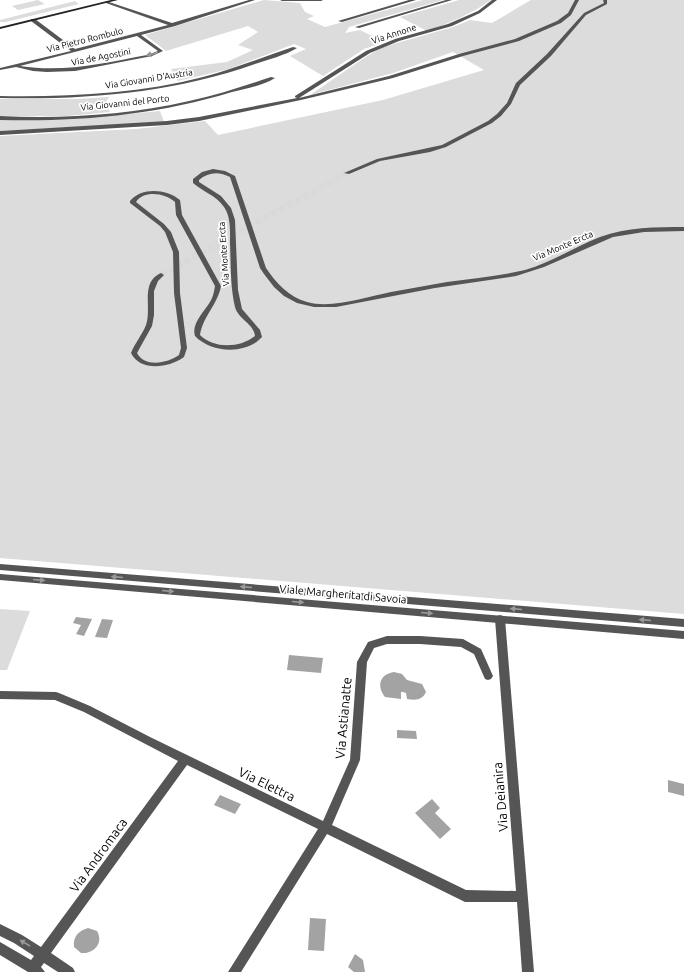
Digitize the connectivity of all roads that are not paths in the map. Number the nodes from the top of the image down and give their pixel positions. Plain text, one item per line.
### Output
1 (116, 0) edge
2 (253, 0) edge
3 (282, 0) edge
4 (321, 0) edge
5 (414, 0) edge
6 (450, 0) edge
7 (495, 0) edge
8 (577, 0) edge
9 (605, 0) edge
10 (107, 2) junction
11 (33, 20) junction
12 (340, 21) dead end
13 (173, 25) junction
14 (356, 27) dead end
15 (0, 28) edge
16 (138, 35) junction
17 (295, 48) dead end
18 (74, 52) junction
19 (13, 67) junction
20 (0, 69) edge
21 (273, 78) dead end
22 (0, 97) edge
23 (281, 104) junction
24 (0, 118) edge
25 (0, 133) edge
26 (347, 173) tunnel mouth
27 (684, 230) edge
28 (161, 275) tunnel mouth
29 (0, 567) edge
30 (0, 576) edge
31 (500, 619) junction
32 (684, 623) edge
33 (684, 635) edge
34 (488, 676) dead end
35 (0, 695) edge
36 (185, 760) junction
37 (325, 828) junction
38 (522, 897) junction
39 (0, 930) edge
40 (0, 948) edge
41 (43, 954) junction
42 (36, 970) edge
43 (69, 972) edge
44 (234, 972) edge
45 (528, 972) edge

1 - 10 main road
2 - 13 street, Via Pietro Rombulo
3 - 4 street
5 - 12 street
6 - 14 street
7 - 23 street, Via Annone
8 - 23 street
9 - 26 street
10 - 11 main road
10 - 13 street
11 - 15 main road
11 - 18 street
13 - 16 street, Via Pietro Rombulo
16 - 18 street, Via Pietro Rombulo
16 -> 19 street, Via de Agostini
17 - 22 street, Via Giovanni D'Austria
18 - 19 street, Via Pietro Rombulo
19 - 20 street, Via Pietro Rombulo
21 - 24 street, Via Giovanni del Porto
23 - 25 street
27 - 28 street, Via Monte Ercta
32 -> 29 street, Viale Margherita di Savoia
30 -> 31 street, Viale Margherita di Savoia
31 - 33 street, Viale Margherita di Savoia
31 - 38 street, Via Deianira
34 - 37 street, Via Astianatte
35 - 36 street, Via Elettra
36 - 37 street, Via Elettra
36 - 41 street, Via Andromaca
37 - 38 street, Via Elettra
37 - 44 street, Via Astianatte
38 - 45 street, Via Deianira
41 -> 39 street
40 - 42 street
41 - 42 street, Via Andromaca
41 - 43 street

